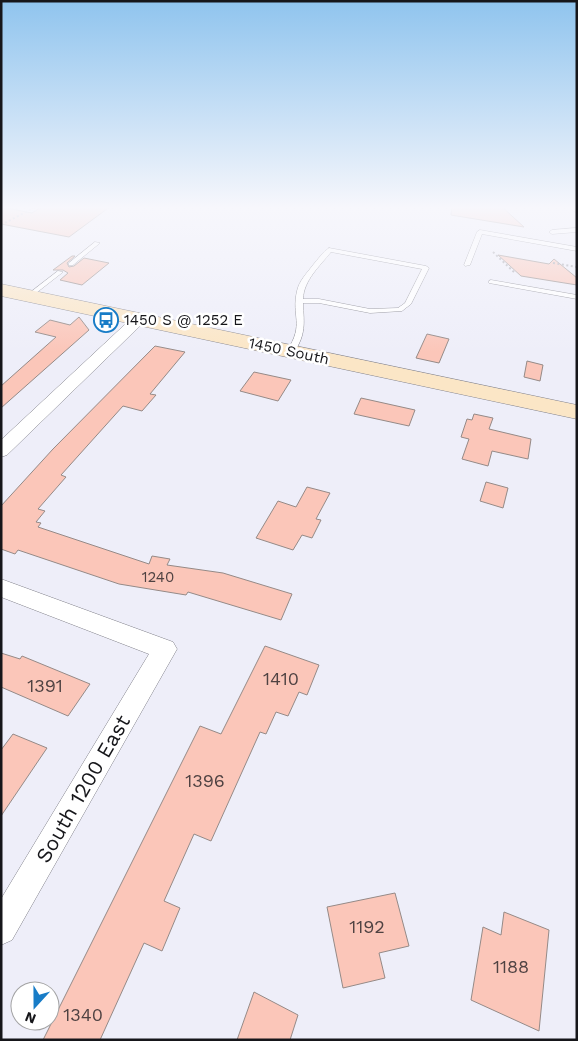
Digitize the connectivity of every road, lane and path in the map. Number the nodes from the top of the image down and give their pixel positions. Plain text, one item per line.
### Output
1 (83, 255) edge
2 (326, 255) edge
3 (354, 255) edge
4 (471, 255) edge
5 (496, 255) edge
6 (554, 263) dead end
7 (71, 264) dead end
8 (467, 265) dead end
9 (577, 267) edge
10 (60, 272) dead end
11 (506, 272) dead end
12 (492, 282) dead end
13 (1, 290) edge
14 (29, 296) junction
15 (577, 297) edge
16 (300, 301) junction
17 (139, 319) junction
18 (290, 351) junction
19 (577, 412) edge
20 (1, 451) edge
21 (1, 588) edge
22 (1, 928) edge

1 - 7 lane
2 - 16 lane
3 - 16 lane
4 - 8 lane
5 - 11 path
6 - 9 path
10 - 14 lane
12 - 15 lane
13 - 14 street, 1450 South
14 - 17 street, 1450 South
16 - 18 lane
17 - 18 street, 1450 South
17 - 20 street
18 - 19 street, 1450 South
21 - 22 street, South 1200 East

